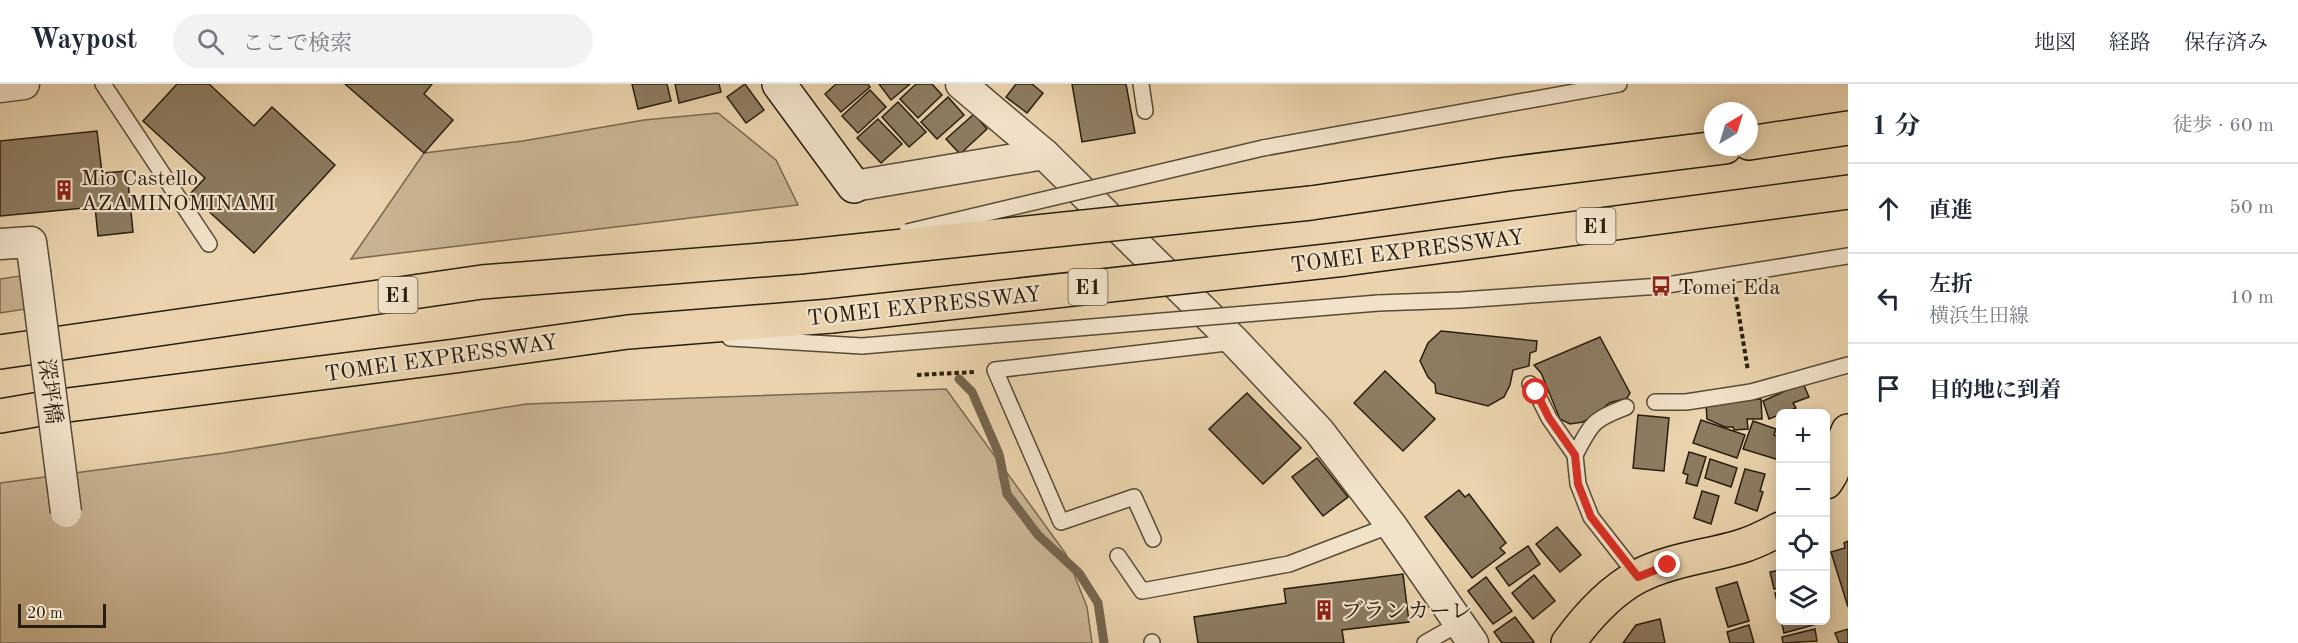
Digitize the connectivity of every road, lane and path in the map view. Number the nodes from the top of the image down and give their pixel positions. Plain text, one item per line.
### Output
1 (24, 84) edge
2 (103, 84) edge
3 (779, 84) edge
4 (961, 84) edge
5 (1141, 84) edge
6 (1619, 84) edge
7 (0, 87) edge
8 (1145, 111) dead end
9 (1848, 128) edge
10 (1758, 142) edge
11 (1704, 150) edge
12 (1044, 154) junction
13 (854, 186) joint
14 (1848, 192) edge
15 (0, 244) edge
16 (209, 244) dead end
17 (1848, 256) edge
18 (799, 257) junction
19 (1737, 297) dead end
20 (628, 332) junction
21 (1235, 342) junction
22 (0, 352) edge
23 (1848, 365) edge
24 (995, 370) junction
25 (917, 375) dead end
26 (1530, 384) dead end
27 (1750, 392) junction
28 (1655, 402) dead end
29 (1626, 407) dead end
30 (0, 416) edge
31 (1848, 431) edge
32 (1575, 455) junction
33 (1830, 476) edge
34 (66, 512) dead end
35 (1391, 525) junction
36 (1776, 531) edge
37 (1153, 539) dead end
38 (1118, 556) dead end
39 (1638, 577) junction
40 (1466, 633) edge
41 (1425, 643) edge
42 (1568, 643) edge

1 - 7 street
2 - 16 lane
3 - 13 street
4 - 12 street
5 - 8 lane
6 - 18 lane, bridge
9 - 10 main road
11 - 18 main road, E1, bridge
12 - 13 street
12 - 21 street
14 - 20 main road, TOMEI EXPRESSWAY / E1, bridge
15 - 34 street, 深坪橋, bridge
17 - 20 lane, bridge
18 - 22 main road, E1
19 - 27 path
20 - 30 main road, TOMEI EXPRESSWAY / E1
21 - 24 lane
21 - 35 street
23 - 27 lane
24 - 25 path
24 - 37 lane
26 - 32 lane
27 - 28 lane
29 - 32 lane
31 - 33 main road
32 - 39 lane
35 - 38 lane
35 - 40 street
36 - 39 main road
39 - 42 main road
40 - 41 lane

